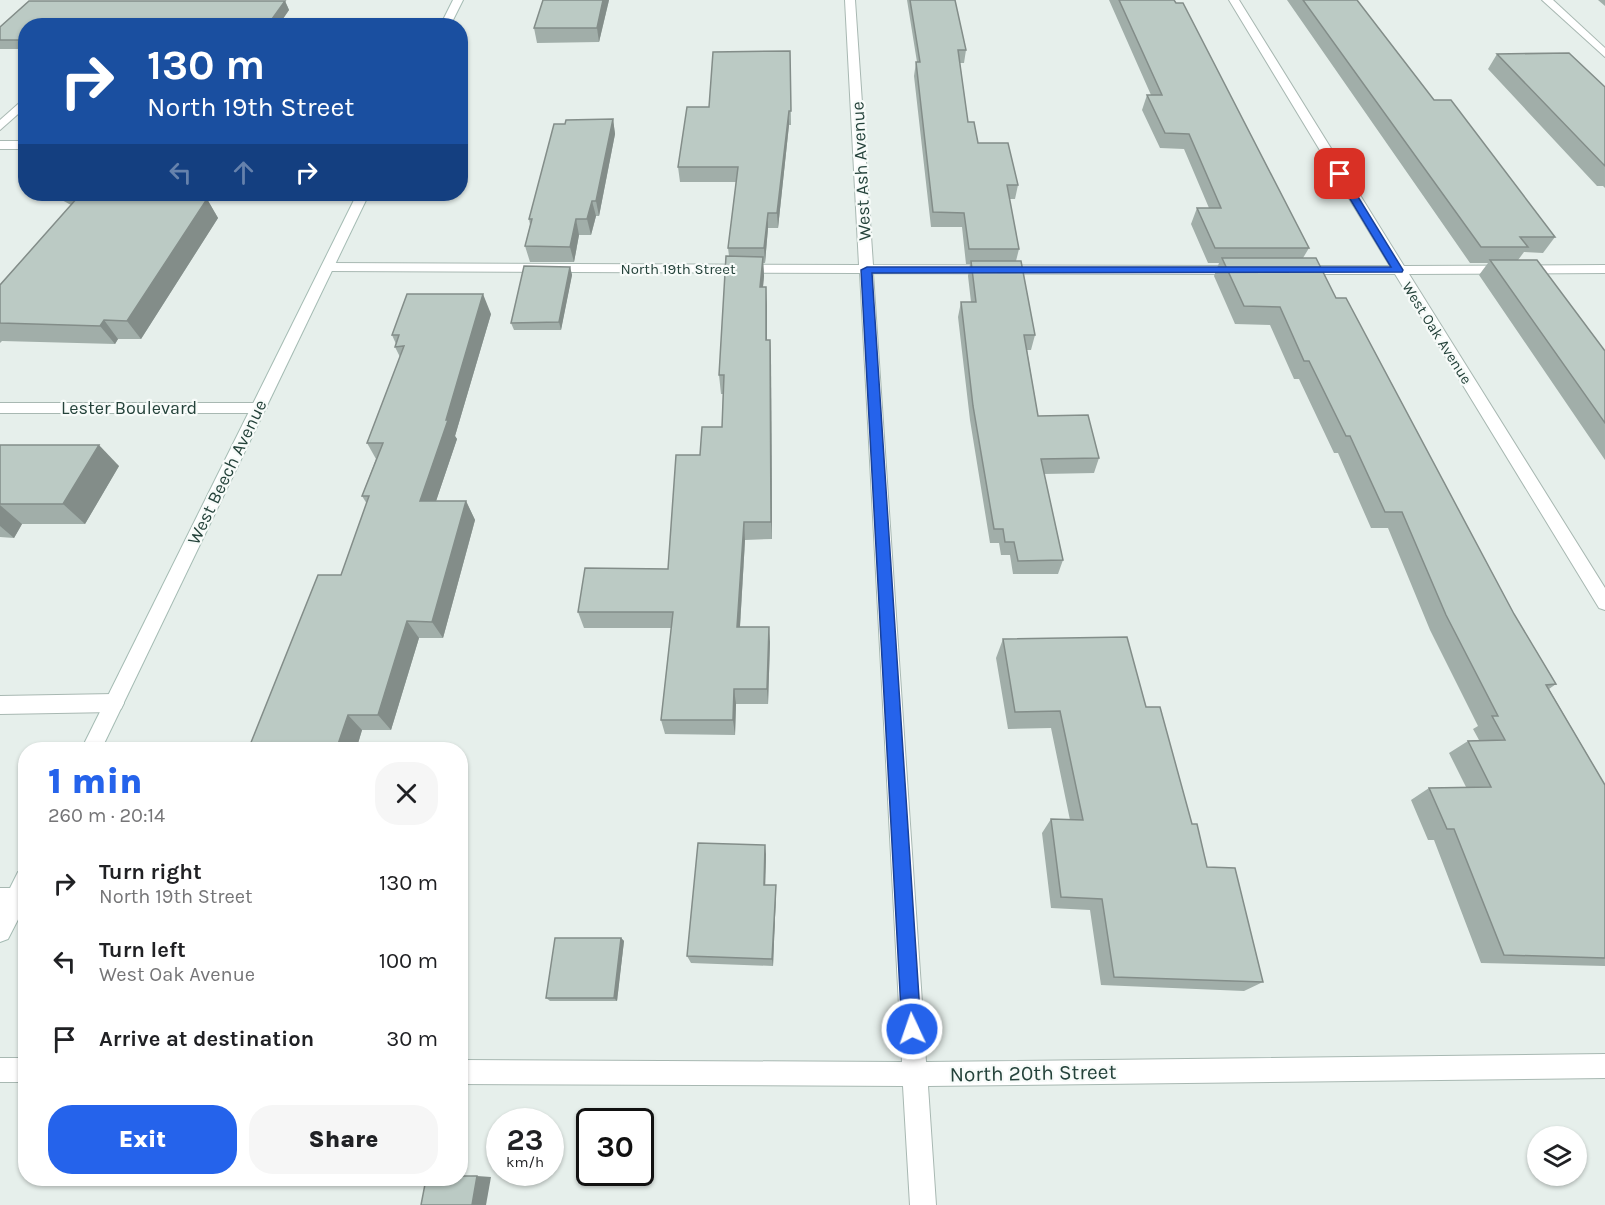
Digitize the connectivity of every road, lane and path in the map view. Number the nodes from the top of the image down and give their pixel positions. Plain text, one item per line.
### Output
1 (458, 0) edge
2 (850, 0) edge
3 (1234, 0) edge
4 (1546, 0) edge
5 (449, 18) edge
6 (1605, 54) edge
7 (18, 108) edge
8 (0, 127) edge
9 (18, 145) edge
10 (0, 146) edge
11 (360, 201) edge
12 (328, 267) junction
13 (1605, 269) edge
14 (867, 270) junction
15 (1256, 270) edge
16 (1280, 270) edge
17 (1398, 270) junction
18 (0, 408) edge
19 (259, 408) junction
20 (1605, 603) edge
21 (114, 703) junction
22 (0, 705) edge
23 (95, 742) edge
24 (14, 893) edge
25 (0, 931) edge
26 (1605, 1066) edge
27 (0, 1070) edge
28 (18, 1070) edge
29 (468, 1072) edge
30 (914, 1074) junction
31 (923, 1205) edge

1 - 5 street
2 - 14 street, West Ash Avenue
3 - 17 street, West Oak Avenue
4 - 6 street
7 - 8 street
9 - 10 street
11 - 12 street, West Beech Avenue
12 - 14 street, North 19th Street
12 - 19 street, West Beech Avenue
13 - 17 street
14 - 15 street, North 19th Street
14 - 30 street, West Ash Avenue
16 - 17 street
17 - 20 street, West Oak Avenue
18 - 19 street, Lester Boulevard
19 - 21 street, West Beech Avenue
21 - 22 street
21 - 23 street, West Beech Avenue
24 - 25 street
26 - 30 street, North 20th Street
27 - 28 street
29 - 30 street, North 20th Street
30 - 31 street, West Ash Avenue

